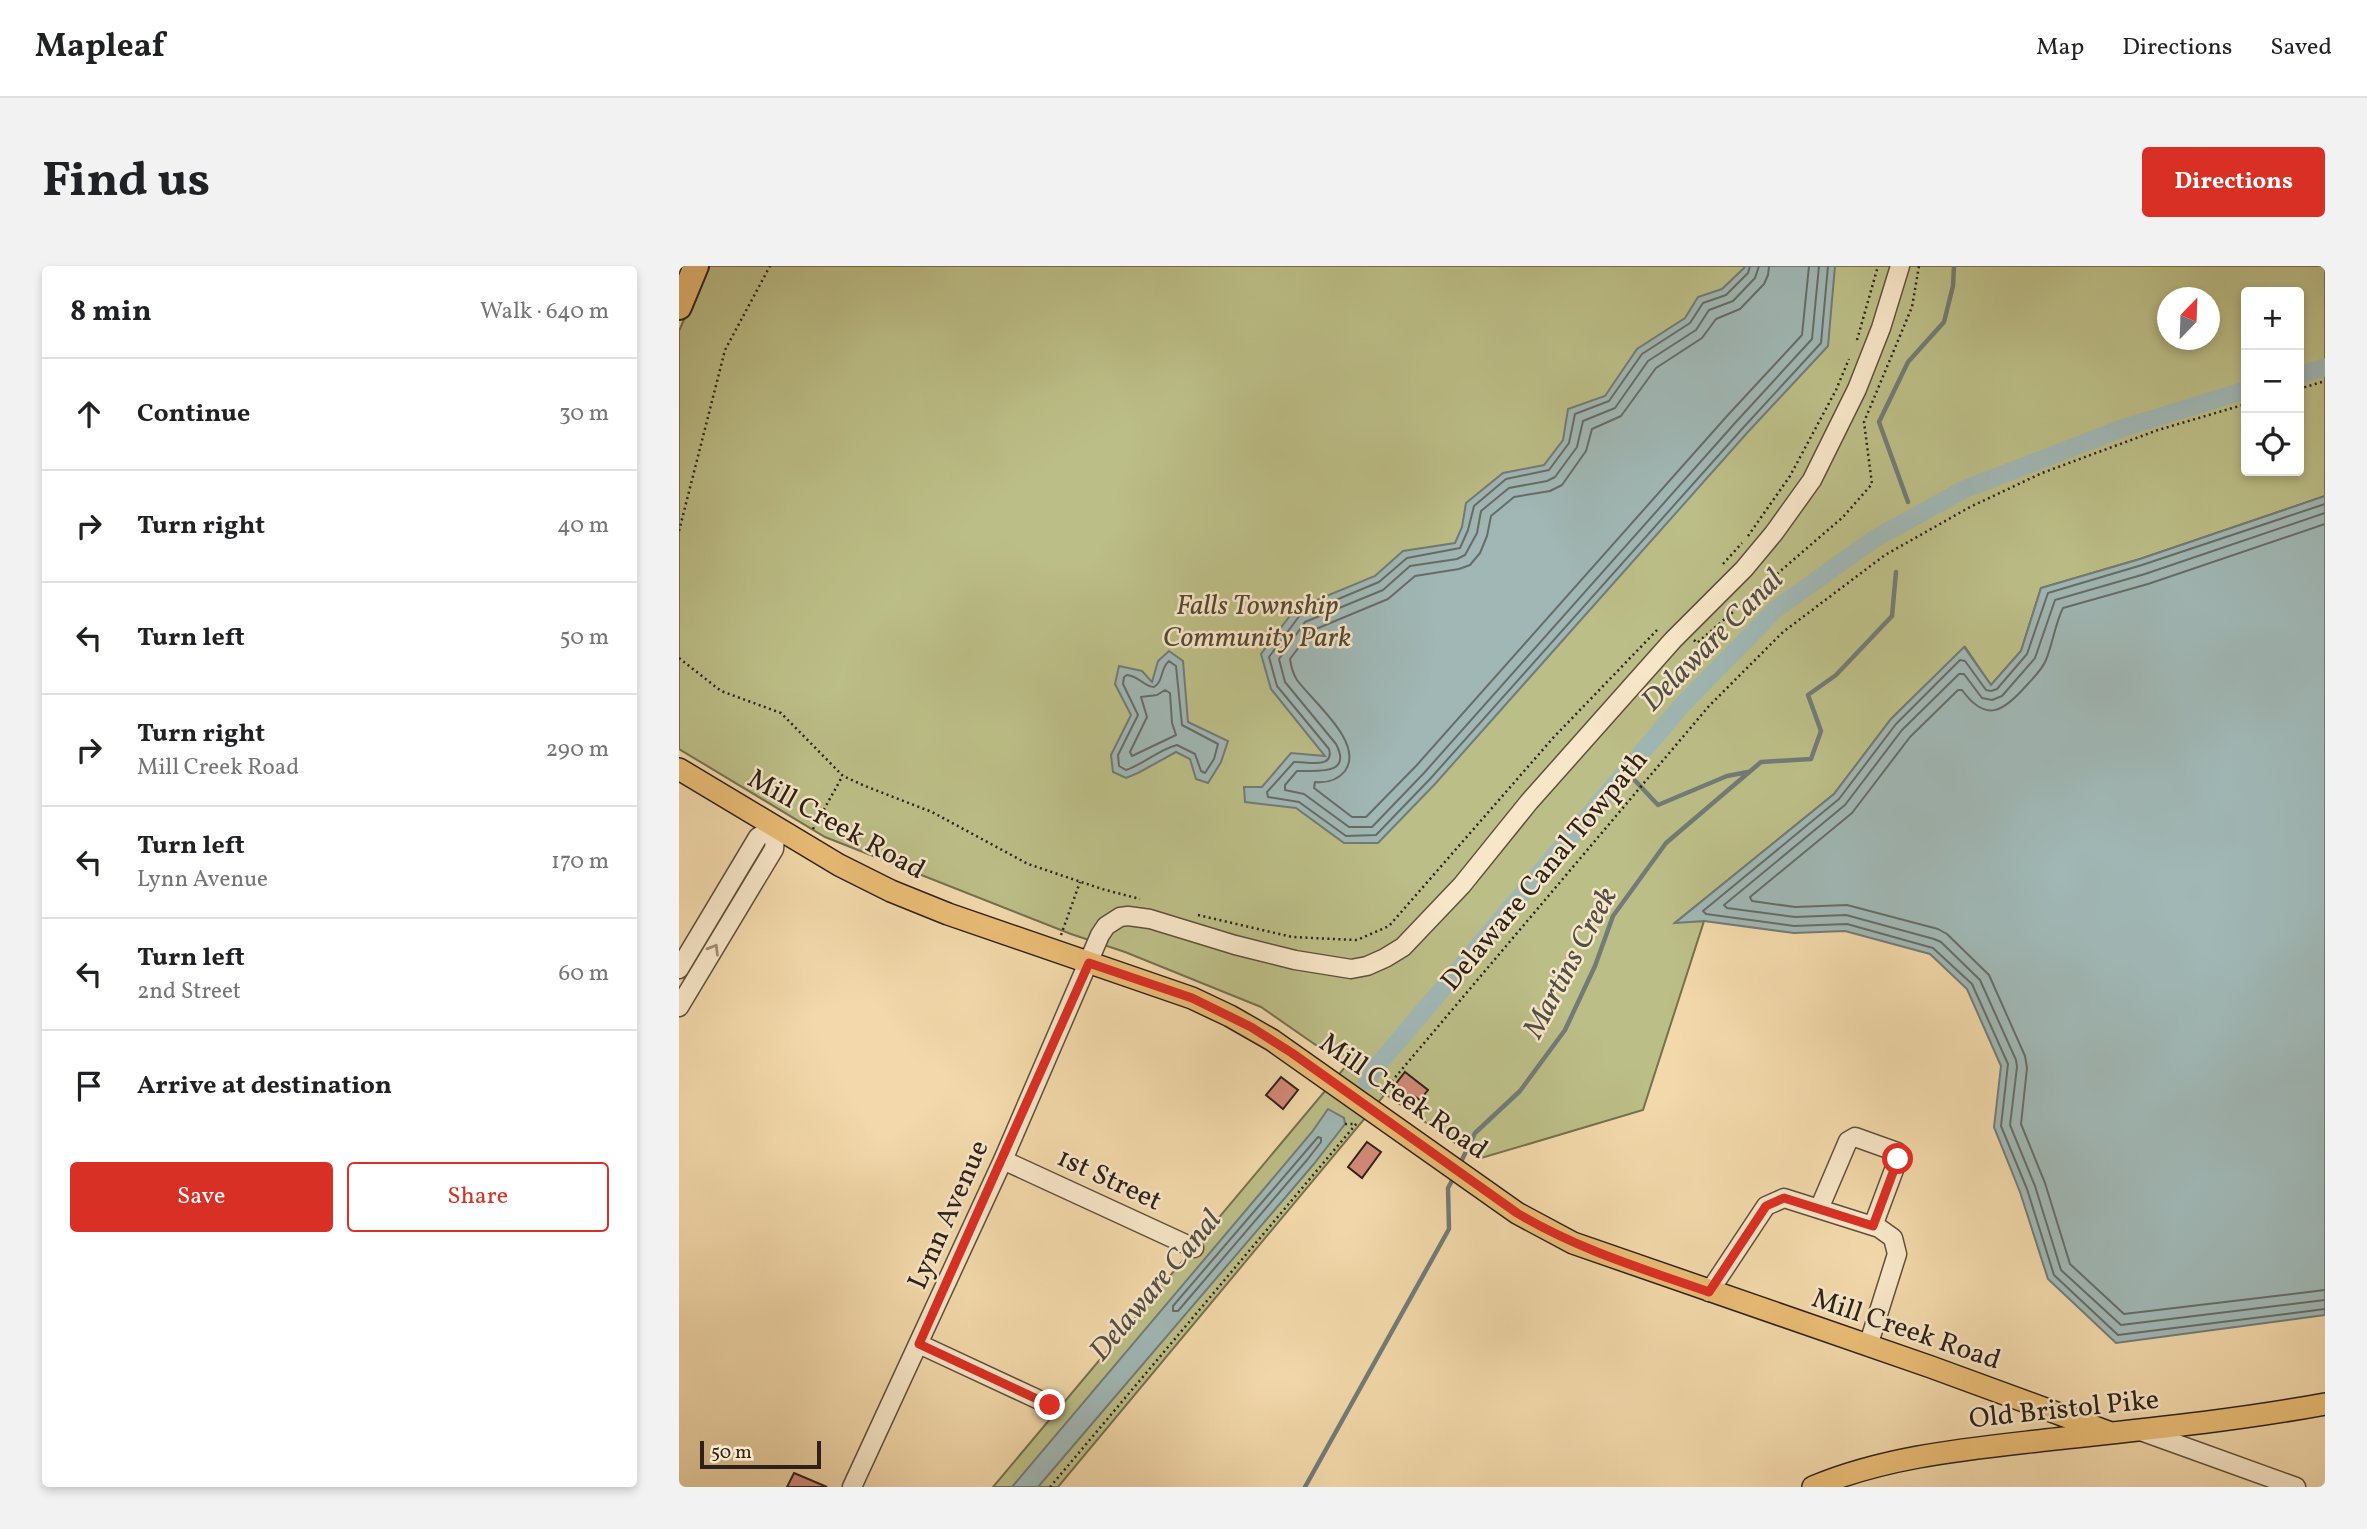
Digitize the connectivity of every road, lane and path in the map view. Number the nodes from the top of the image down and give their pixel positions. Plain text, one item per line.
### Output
1 (696, 266) edge
2 (770, 266) edge
3 (1878, 266) edge
4 (1899, 266) edge
5 (679, 307) edge
6 (1856, 344) dead end
7 (1851, 355) dead end
8 (2325, 381) edge
9 (2304, 387) edge
10 (2241, 405) edge
11 (679, 531) edge
12 (1722, 565) dead end
13 (1665, 623) dead end
14 (679, 658) edge
15 (679, 769) edge
16 (843, 775) junction
17 (776, 827) junction
18 (804, 844) junction
19 (1080, 881) junction
20 (1151, 902) dead end
21 (1187, 912) dead end
22 (1056, 951) junction
23 (1089, 963) junction
24 (679, 969) edge
25 (679, 1007) edge
26 (1380, 1084) dead end
27 (1345, 1124) dead end
28 (1003, 1160) junction
29 (1819, 1209) junction
30 (1873, 1226) junction
31 (1194, 1248) dead end
32 (1709, 1292) junction
33 (919, 1344) junction
34 (1868, 1346) junction
35 (2325, 1404) edge
36 (1050, 1405) dead end
37 (2138, 1430) junction
38 (2111, 1433) junction
39 (852, 1487) edge
40 (1050, 1487) edge
41 (1813, 1487) edge
42 (2296, 1487) edge

1 - 5 highway
2 - 11 path
3 - 6 path
4 - 23 street, Lynn Avenue
7 - 12 path
8 - 9 path
10 - 26 path, Delaware Canal Towpath
13 - 21 path
14 - 16 path
15 - 17 main road, Mill Creek Road
16 - 18 path
16 - 19 path
17 - 18 main road, Mill Creek Road
17 - 24 street
25 -> 17 street
18 - 22 main road, Mill Creek Road
19 - 20 path
19 - 22 path
22 - 23 main road, Mill Creek Road
23 - 28 street, Lynn Avenue
23 - 32 main road, Mill Creek Road
27 - 40 path
28 - 31 street, 1st Street
28 - 33 street, Lynn Avenue
29 - 30 street
29 - 30 street
29 - 32 street
30 - 34 street
32 - 34 main road, Mill Creek Road
33 - 36 street
33 - 39 street, Lynn Avenue
34 - 38 main road, Mill Creek Road
35 - 37 main road, Old Bristol Pike
37 - 38 main road, Old Bristol Pike
37 - 42 street
38 - 41 main road, Old Bristol Pike

